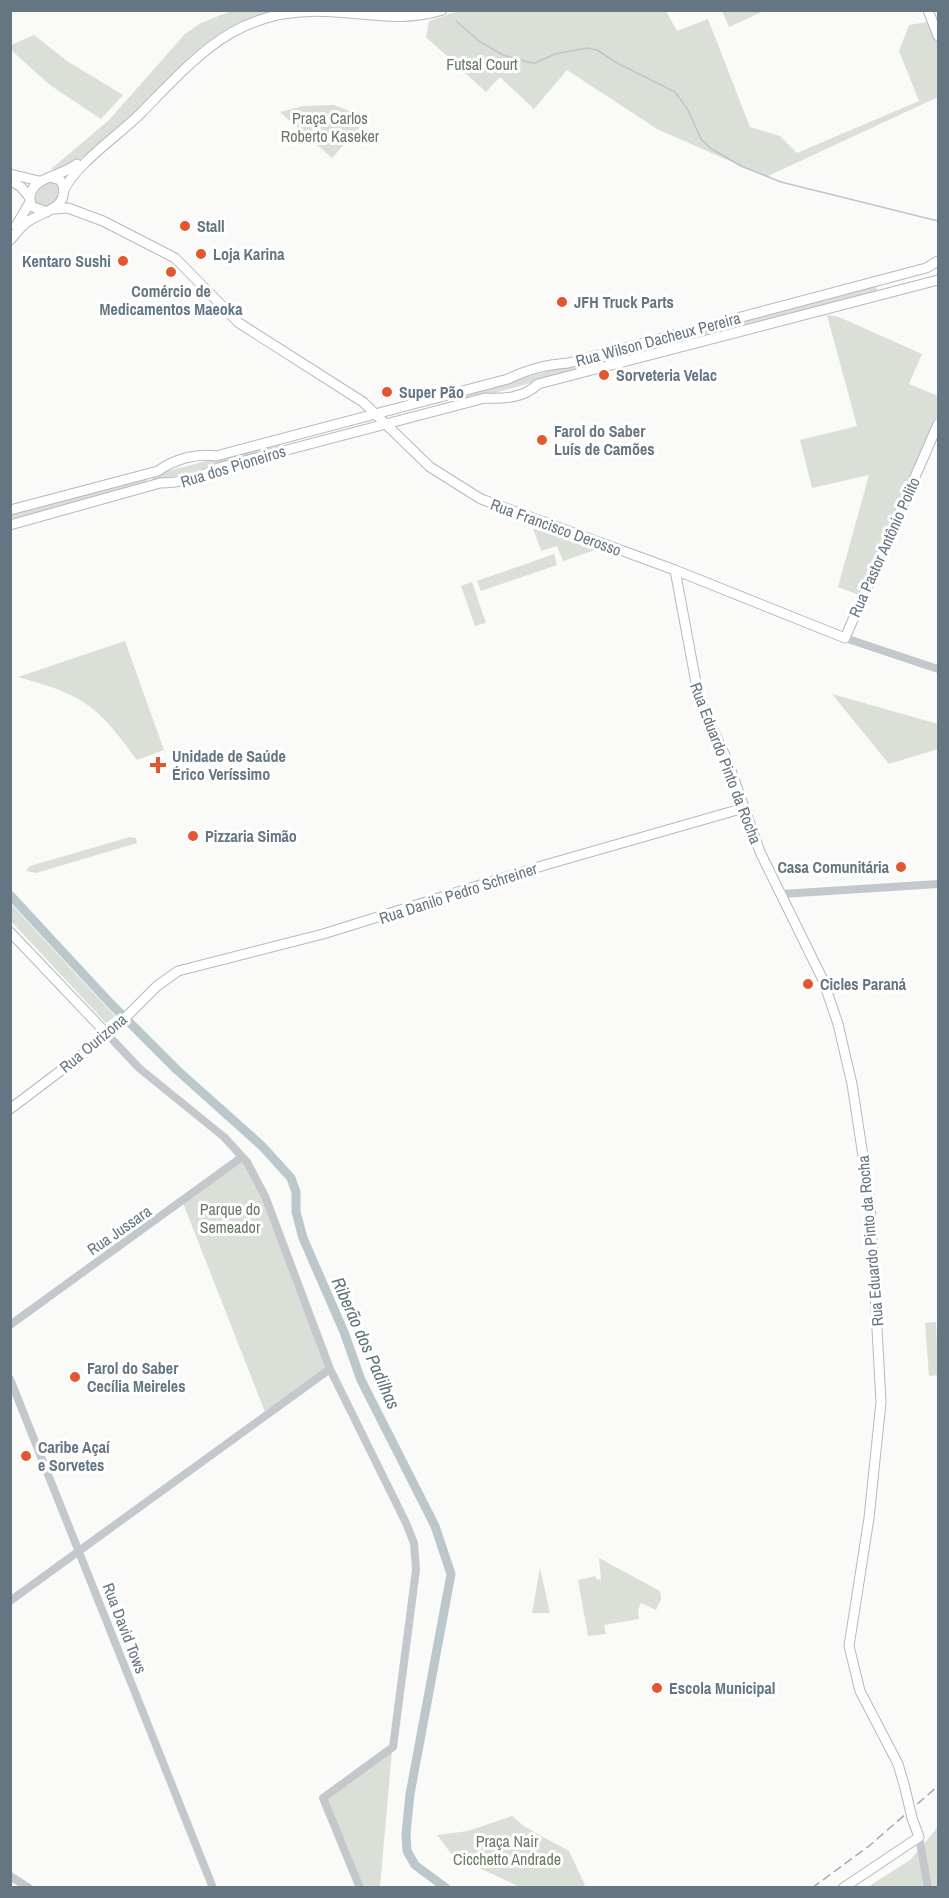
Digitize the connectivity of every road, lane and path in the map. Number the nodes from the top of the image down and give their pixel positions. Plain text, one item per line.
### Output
1 (442, 10) edge
2 (928, 10) edge
3 (939, 36) edge
4 (112, 139) junction
5 (10, 174) edge
6 (50, 177) junction
7 (10, 180) edge
8 (39, 181) junction
9 (64, 191) junction
10 (30, 200) junction
11 (50, 211) junction
12 (103, 221) junction
13 (10, 232) edge
14 (10, 240) edge
15 (939, 261) edge
16 (882, 280) junction
17 (939, 280) edge
18 (885, 293) junction
19 (666, 337) junction
20 (647, 342) junction
21 (669, 350) junction
22 (650, 355) junction
23 (458, 392) junction
24 (460, 405) junction
25 (377, 413) junction
26 (387, 424) junction
27 (939, 424) edge
28 (284, 437) junction
29 (286, 450) junction
30 (144, 474) junction
31 (148, 487) junction
32 (10, 510) edge
33 (10, 525) edge
34 (675, 570) junction
35 (845, 638) junction
36 (939, 669) edge
37 (744, 808) junction
38 (939, 884) edge
39 (782, 894) junction
40 (10, 932) edge
41 (172, 974) joint
42 (105, 1033) junction
43 (10, 1109) edge
44 (242, 1157) junction
45 (10, 1325) edge
46 (330, 1369) junction
47 (10, 1379) edge
48 (80, 1552) junction
49 (10, 1601) edge
50 (919, 1837) junction
51 (10, 1876) edge
52 (29, 1887) edge
53 (213, 1887) edge
54 (360, 1887) edge
55 (843, 1887) edge
56 (928, 1887) edge

1 - 4 main road
2 - 3 main road
4 - 6 main road
4 - 9 main road
5 - 8 main road
6 - 8 main road
6 - 9 main road
7 - 10 main road
8 - 10 main road
9 - 11 main road
9 - 12 main road, Rua Francisco Derosso
10 - 11 main road
10 - 13 main road
11 - 12 main road, Rua Francisco Derosso
11 - 14 main road
12 - 25 main road, Rua Francisco Derosso
15 - 16 main road, Rua Wilson Dacheux Pereira
16 - 18 main road
16 - 19 main road, Rua Wilson Dacheux Pereira
17 - 18 main road, Rua Wilson Dacheux Pereira
18 - 21 main road, Rua Wilson Dacheux Pereira
19 - 20 main road, Rua Wilson Dacheux Pereira
19 - 21 main road
20 - 22 main road
20 - 23 main road, Rua Wilson Dacheux Pereira
21 - 22 main road, Rua Wilson Dacheux Pereira
22 - 24 main road, Rua Wilson Dacheux Pereira
23 - 24 main road
23 - 25 main road, Rua Wilson Dacheux Pereira
24 - 26 main road, Rua Wilson Dacheux Pereira
25 - 26 main road, Rua Francisco Derosso
25 - 28 main road, Rua dos Pioneiros
26 - 29 main road, Rua dos Pioneiros
26 - 34 main road, Rua Francisco Derosso
27 - 35 main road, Rua Pastor Antônio Polito
28 - 29 main road
28 - 30 main road, Rua dos Pioneiros
29 - 31 main road, Rua dos Pioneiros
30 - 31 main road
30 - 32 main road, Rua dos Pioneiros
31 - 33 main road, Rua dos Pioneiros
34 - 35 main road, Rua Francisco Derosso
34 - 37 main road, Rua Eduardo Pinto da Rocha
35 - 36 street, Rua Francisco Derosso
37 - 39 main road, Rua Eduardo Pinto da Rocha
37 - 41 main road, Rua Danilo Pedro Schreiner
38 - 39 street
39 - 50 main road, Rua Eduardo Pinto da Rocha, bridge
40 - 42 main road
41 - 42 main road, Rua Ourizona
42 - 43 main road, Rua Ourizona
42 - 44 street
44 - 45 street, Rua Jussara
44 - 46 street
46 - 48 street
46 - 54 street
47 - 48 street, Rua David Tows
48 - 49 street
48 - 53 street, Rua David Tows
50 - 55 main road
50 - 56 street
51 - 52 street

